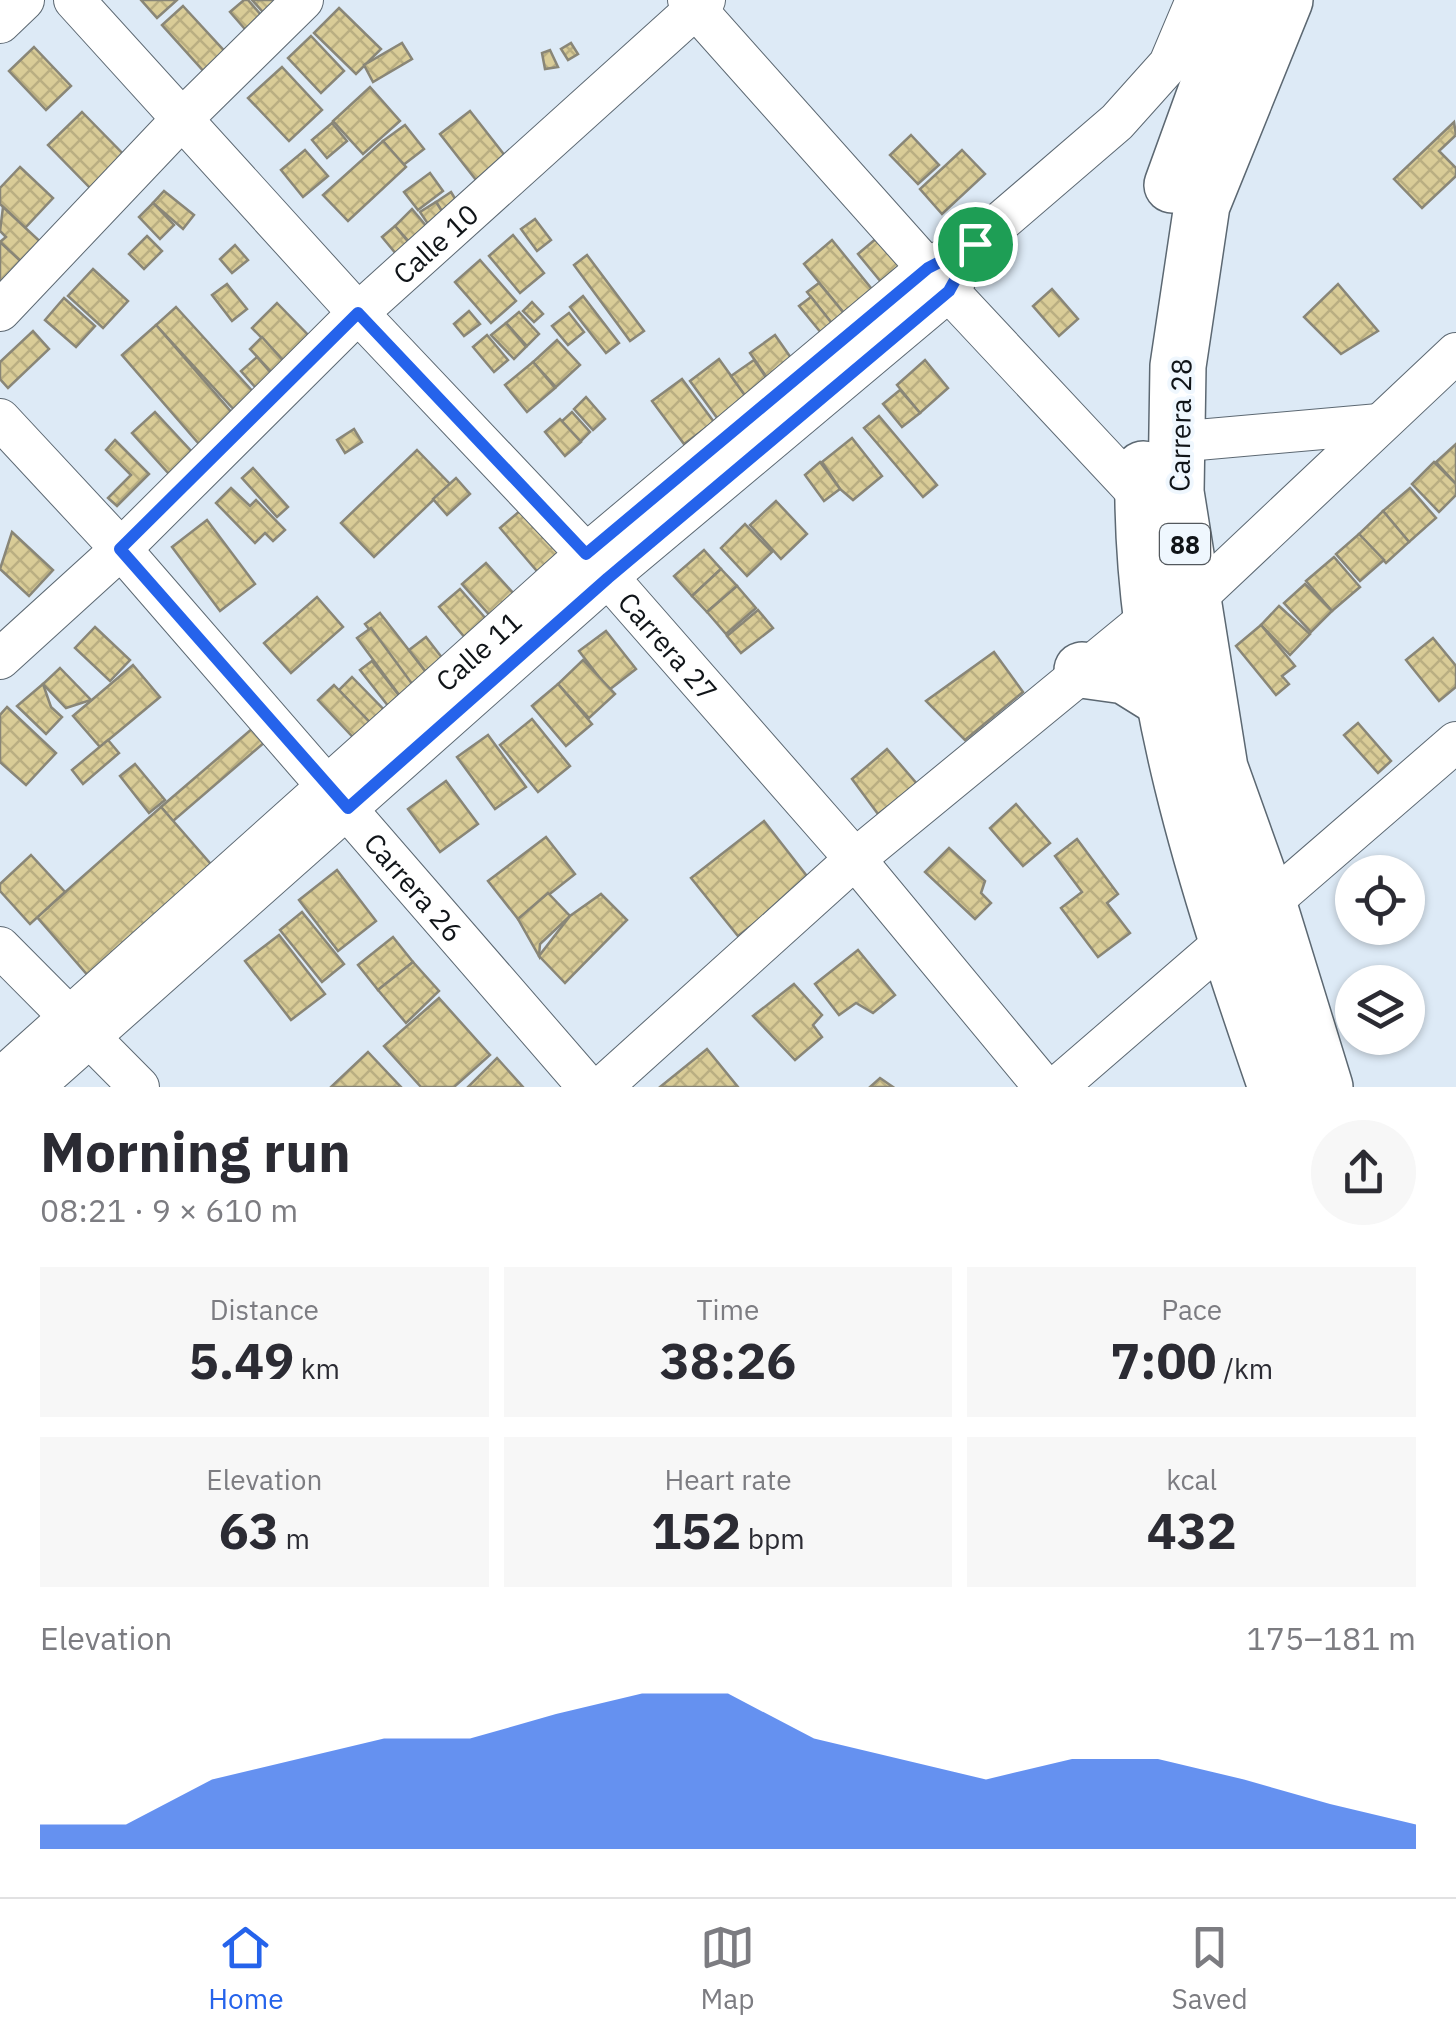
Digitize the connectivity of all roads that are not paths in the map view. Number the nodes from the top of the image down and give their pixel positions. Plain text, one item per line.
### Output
1 (24, 0) edge
2 (74, 0) edge
3 (303, 0) edge
4 (696, 3) edge
5 (1244, 5) edge
6 (0, 23) edge
7 (182, 119) junction
8 (938, 280) junction
9 (0, 312) edge
10 (358, 313) junction
11 (1456, 353) edge
12 (0, 419) edge
13 (1379, 424) junction
14 (1175, 442) junction
15 (1142, 498) junction
16 (120, 549) junction
17 (597, 566) junction
18 (1173, 608) junction
19 (0, 659) edge
20 (1082, 670) junction
21 (1162, 699) junction
22 (1456, 742) edge
23 (337, 797) junction
24 (855, 859) junction
25 (1270, 905) junction
26 (1226, 942) junction
27 (0, 947) edge
28 (79, 1027) junction
29 (0, 1079) edge
30 (33, 1087) edge
31 (139, 1087) edge
32 (588, 1087) edge
33 (602, 1087) edge
34 (1044, 1087) edge
35 (1057, 1087) edge
36 (1276, 1087) edge
37 (1325, 1087) edge

1 - 6 street
2 - 7 street, Carrera 27
3 - 7 street
4 - 8 street, Carrera 28
4 - 10 street, Calle 10
5 - 8 street, Calle 11
5 - 14 highway, Carrera 28 / 88
5 - 15 highway, Carrera 28 / 88
7 - 9 street
7 - 10 street, Carrera 27
8 - 15 street, Carrera 28
8 - 17 street, Calle 11
10 - 16 street, Calle 10
10 - 17 street, Carrera 27
11 - 13 street
12 - 16 street, Carrera 26
13 - 14 street
13 - 18 street
14 - 18 highway, Carrera 28 / 88
15 - 18 highway, Carrera 28 / 88
16 - 19 street, Calle 10
16 - 23 street, Carrera 26
17 - 23 street, Calle 11
17 - 24 street, Carrera 27
18 - 20 street
18 - 21 highway, Carrera 28 / 88
18 - 25 highway, Carrera 28 / 88
20 - 21 highway
20 - 24 street
21 - 26 highway, Carrera 28 / 88
22 - 25 street
23 - 28 street, Calle 11
23 - 32 street, Carrera 26
24 - 33 street
24 - 34 street, Carrera 27
25 - 26 street
25 - 37 highway, Carrera 28 / 88
26 - 35 street
26 - 36 highway, Carrera 28 / 88
27 - 28 street
28 - 29 street, Calle 11
28 - 30 street, Calle 11
28 - 31 street

